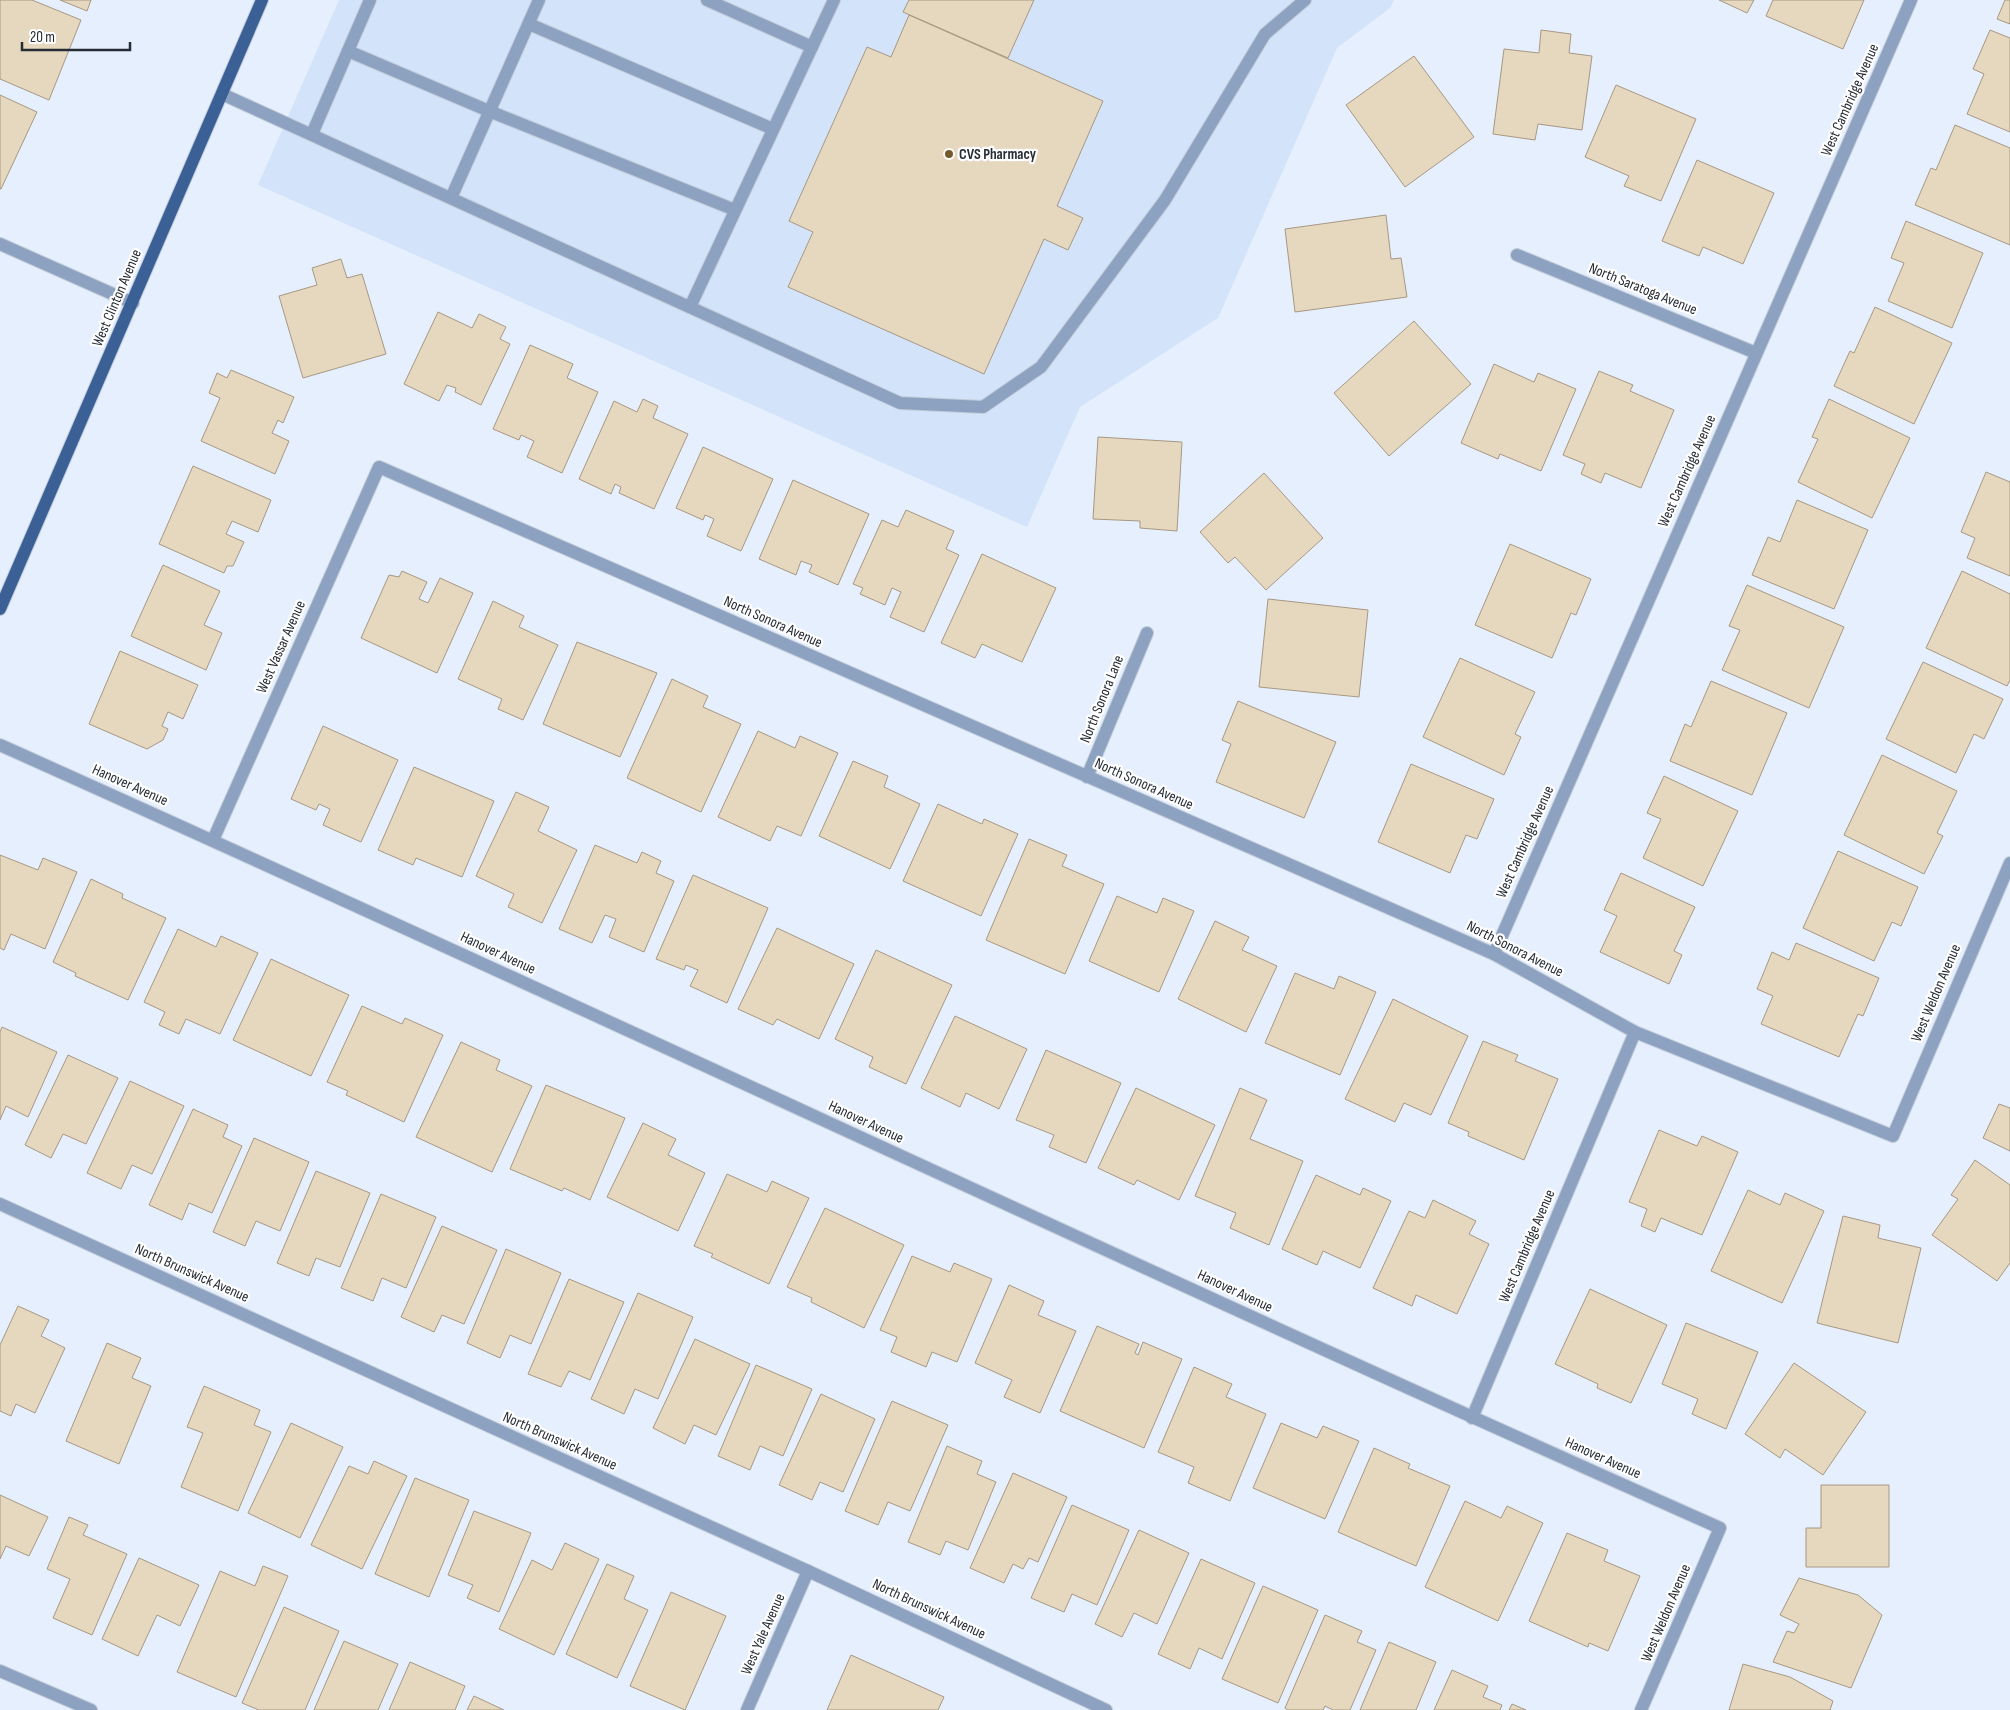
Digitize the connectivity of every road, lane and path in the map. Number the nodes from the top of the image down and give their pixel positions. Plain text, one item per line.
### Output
1 (262, 0) edge
2 (370, 0) edge
3 (539, 0) edge
4 (707, 0) edge
5 (834, 0) edge
6 (1305, 0) edge
7 (1911, 0) edge
8 (528, 24) junction
9 (812, 47) junction
10 (348, 51) junction
11 (222, 94) junction
12 (488, 111) junction
13 (774, 129) junction
14 (312, 134) junction
15 (451, 198) junction
16 (735, 210) junction
17 (0, 244) edge
18 (1517, 256) dead end
19 (133, 304) junction
20 (690, 307) junction
21 (1756, 353) junction
22 (379, 467) joint
23 (0, 609) edge
24 (1147, 633) dead end
25 (0, 746) edge
26 (1087, 777) junction
27 (213, 840) junction
28 (2010, 863) edge
29 (1494, 954) junction
30 (1635, 1032) junction
31 (1892, 1136) joint
32 (0, 1204) edge
33 (1472, 1418) junction
34 (1720, 1528) joint
35 (808, 1571) junction
36 (0, 1671) edge
37 (91, 1710) edge
38 (747, 1710) edge
39 (1106, 1710) edge
40 (1641, 1710) edge

1 - 11 main road, West Clinton Avenue
2 - 10 street
3 - 8 street
4 - 9 street
5 - 9 street
6 - 20 street
7 - 21 street, West Cambridge Avenue
8 - 12 street
8 - 13 street
9 - 13 street
10 - 12 street
10 - 14 street
11 - 14 street
11 - 19 main road, West Clinton Avenue
12 - 15 street
12 - 16 street
13 - 16 street
14 - 15 street
15 - 20 street
16 - 20 street
17 - 19 street
18 - 21 street, North Saratoga Avenue
19 - 23 main road, West Clinton Avenue
21 - 29 street, West Cambridge Avenue
22 - 26 street, North Sonora Avenue
22 - 27 street, West Vassar Avenue
24 - 26 street, North Sonora Lane
25 - 27 street, Hanover Avenue
26 - 29 street, North Sonora Avenue
27 - 33 street, Hanover Avenue
28 - 31 street, West Weldon Avenue
29 - 30 street, North Sonora Avenue
30 - 31 street, North Sonora Avenue
30 - 33 street, West Cambridge Avenue
32 - 35 street, North Brunswick Avenue
33 - 34 street, Hanover Avenue
34 - 40 street, West Weldon Avenue
35 - 38 street, West Yale Avenue
35 - 39 street, North Brunswick Avenue
36 - 37 street

